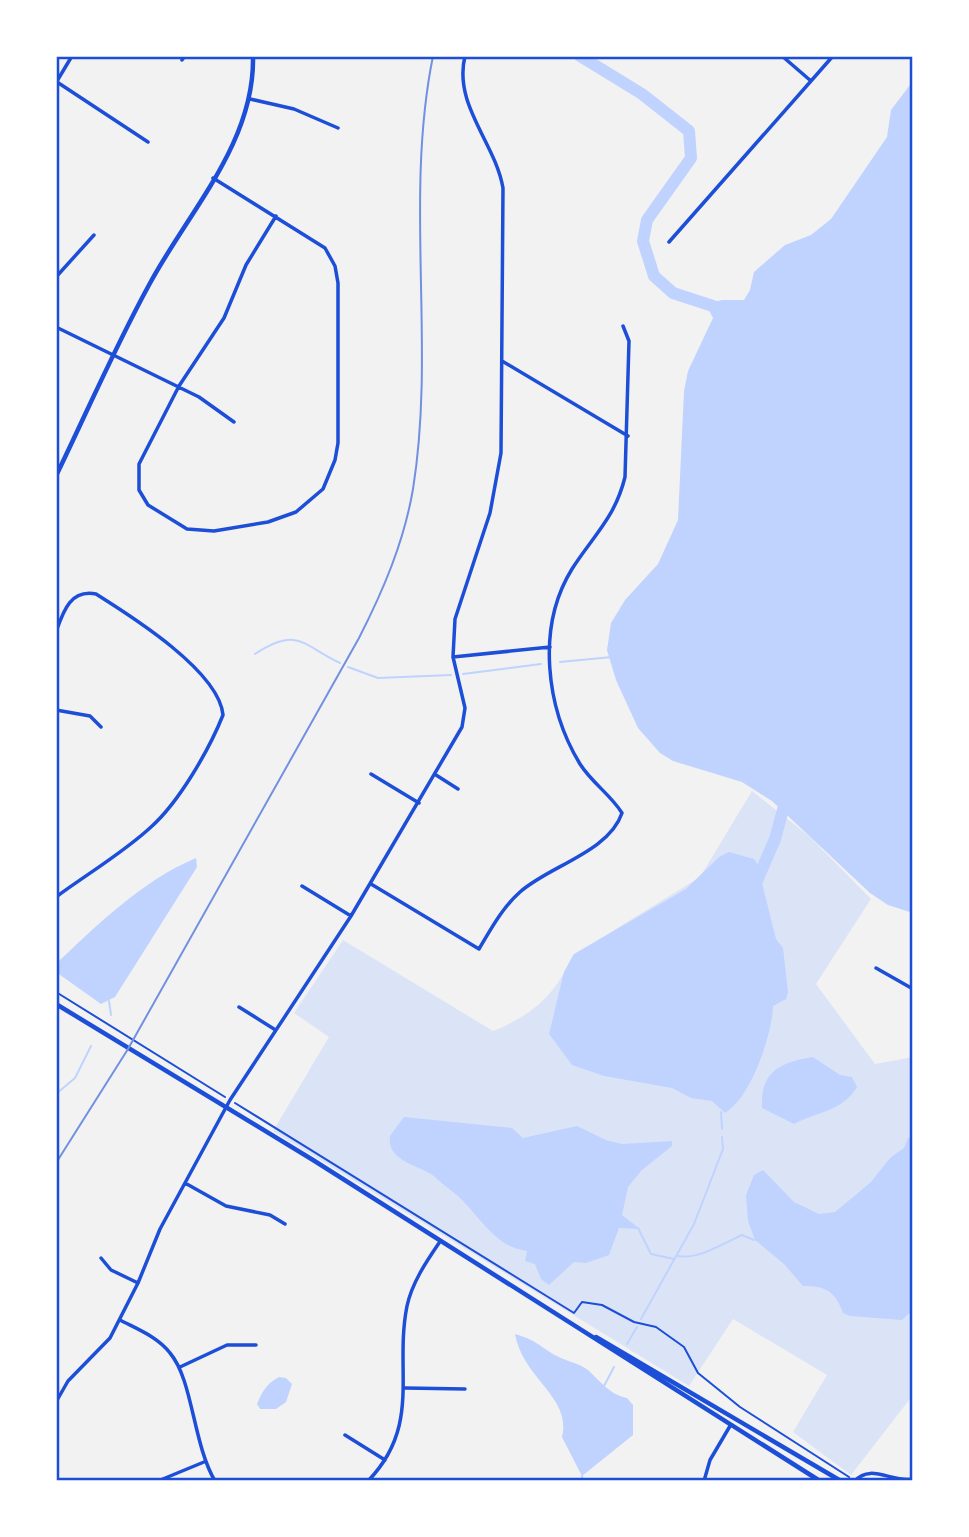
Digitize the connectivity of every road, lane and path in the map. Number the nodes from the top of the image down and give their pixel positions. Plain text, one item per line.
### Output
1 (72, 56) edge
2 (253, 56) edge
3 (465, 56) edge
4 (782, 56) edge
5 (833, 56) edge
6 (811, 81) junction
7 (56, 82) edge
8 (250, 99) junction
9 (338, 128) dead end
10 (148, 142) dead end
11 (213, 178) junction
12 (276, 216) junction
13 (94, 235) dead end
14 (668, 242) dead end
15 (56, 277) edge
16 (623, 326) dead end
17 (56, 327) edge
18 (114, 355) junction
19 (502, 361) junction
20 (179, 386) junction
21 (234, 422) dead end
22 (628, 436) junction
23 (56, 476) edge
24 (56, 632) edge
25 (550, 647) junction
26 (453, 657) junction
27 (56, 710) edge
28 (101, 727) dead end
29 (370, 774) dead end
30 (436, 775) junction
31 (458, 789) dead end
32 (419, 803) junction
33 (371, 884) junction
34 (302, 886) dead end
35 (56, 897) edge
36 (351, 916) junction
37 (876, 968) dead end
38 (913, 989) edge
39 (56, 992) edge
40 (56, 1004) edge
41 (239, 1007) dead end
42 (274, 1029) junction
43 (230, 1100) junction
44 (225, 1109) junction
45 (184, 1183) junction
46 (285, 1224) dead end
47 (439, 1243) junction
48 (100, 1258) dead end
49 (138, 1283) junction
50 (120, 1320) junction
51 (592, 1335) junction
52 (256, 1345) dead end
53 (180, 1367) junction
54 (405, 1388) junction
55 (466, 1389) dead end
56 (56, 1402) edge
57 (730, 1426) junction
58 (345, 1435) dead end
59 (385, 1460) junction
60 (204, 1462) junction
61 (913, 1479) edge
62 (158, 1481) edge
63 (215, 1481) edge
64 (368, 1481) edge
65 (704, 1481) edge
66 (820, 1481) edge
67 (841, 1481) edge
68 (855, 1481) edge

1 - 7 street
2 - 8 street
3 - 19 street
4 - 6 street
5 - 6 street
6 - 14 street
7 - 10 street
8 - 9 street
8 - 11 street
11 - 12 street
11 - 18 street
12 - 20 street
12 - 20 street
13 - 15 street
16 - 22 street
17 - 18 street
18 - 20 street
18 - 23 street
19 - 22 street
19 - 26 street
20 - 21 street
22 - 25 street
24 - 35 street
25 - 26 street
25 - 33 street
26 - 30 street
27 - 28 street
29 - 32 street
30 - 31 street
30 - 32 street
32 - 33 street
33 - 36 street
34 - 36 street
36 - 42 street
37 - 38 street
39 - 43 path
40 - 44 street
41 - 42 street
42 - 43 street
43 - 44 street
43 - 68 path
44 - 45 street
44 - 47 street
45 - 46 street
45 - 49 street
47 - 51 street
47 - 54 street
48 - 49 street
49 - 50 street
50 - 53 street
50 - 56 street
51 - 57 street
51 - 67 street
52 - 53 street
53 - 60 street
54 - 55 street
54 - 59 street
57 - 65 street
57 - 66 street
58 - 59 street
59 - 64 street
60 - 62 street
60 - 63 street
61 - 68 street

